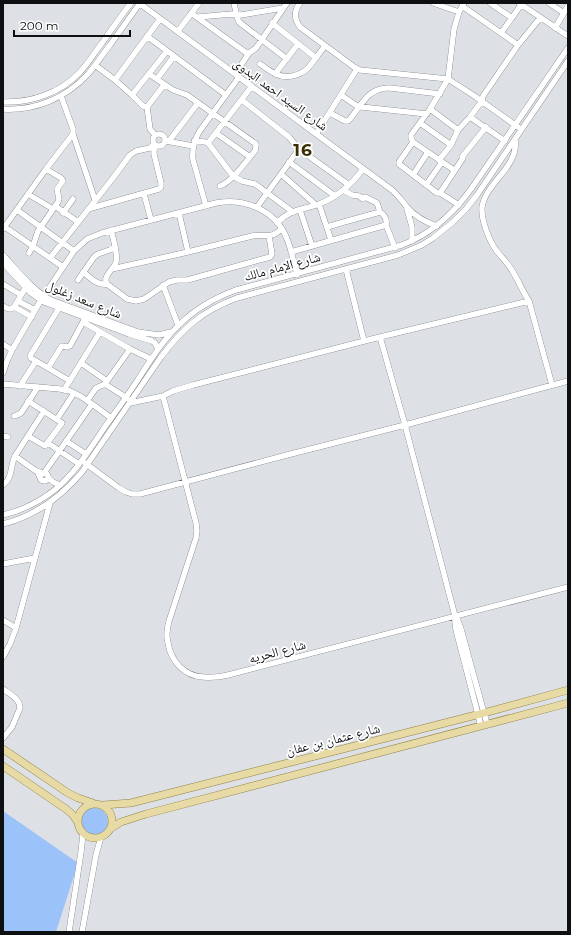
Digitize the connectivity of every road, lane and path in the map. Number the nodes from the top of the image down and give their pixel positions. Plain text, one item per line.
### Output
1 (131, 3) edge
2 (140, 3) edge
3 (199, 3) edge
4 (234, 3) edge
5 (287, 3) edge
6 (300, 3) edge
7 (434, 3) edge
8 (490, 3) edge
9 (549, 3) edge
10 (463, 4) edge
11 (520, 4) edge
12 (568, 6) edge
13 (283, 8) junction
14 (459, 12) junction
15 (191, 13) junction
16 (564, 13) junction
17 (236, 15) junction
18 (198, 18) junction
19 (512, 18) junction
20 (540, 18) junction
21 (160, 19) junction
22 (272, 23) junction
23 (555, 28) junction
24 (178, 31) junction
25 (501, 33) junction
26 (147, 36) junction
27 (568, 36) edge
28 (262, 39) junction
29 (298, 44) junction
30 (518, 45) junction
31 (325, 46) junction
32 (568, 48) edge
33 (167, 51) junction
34 (248, 54) junction
35 (174, 56) junction
36 (316, 58) junction
37 (287, 59) junction
38 (568, 61) edge
39 (260, 64) dead end
40 (95, 65) junction
41 (357, 69) junction
42 (149, 74) junction
43 (276, 74) junction
44 (237, 75) junction
45 (157, 79) junction
46 (115, 80) junction
47 (448, 80) junction
48 (164, 85) junction
49 (252, 86) junction
50 (440, 94) junction
51 (132, 95) junction
52 (226, 95) junction
53 (341, 95) junction
54 (61, 96) junction
55 (242, 100) junction
56 (482, 101) junction
57 (3, 102) edge
58 (198, 104) junction
59 (147, 107) junction
60 (359, 107) junction
61 (3, 109) edge
62 (428, 111) junction
63 (330, 113) junction
64 (212, 114) junction
65 (470, 117) junction
66 (224, 122) junction
67 (420, 124) junction
68 (515, 125) junction
69 (486, 127) junction
70 (458, 130) junction
71 (522, 130) junction
72 (216, 133) junction
73 (73, 134) junction
74 (316, 134) junction
75 (155, 135) junction
76 (514, 140) junction
77 (167, 141) junction
78 (505, 141) junction
79 (413, 142) junction
80 (208, 143) junction
81 (194, 144) junction
82 (155, 145) junction
83 (450, 145) junction
84 (299, 149) junction
85 (428, 152) junction
86 (250, 157) junction
87 (441, 161) junction
88 (289, 162) junction
89 (46, 168) junction
90 (363, 169) junction
91 (454, 170) junction
92 (281, 174) junction
93 (413, 175) junction
94 (233, 176) junction
95 (349, 185) junction
96 (220, 186) dead end
97 (426, 186) junction
98 (343, 190) junction
99 (267, 193) junction
100 (440, 193) junction
101 (28, 194) junction
102 (144, 194) junction
103 (335, 196) junction
104 (73, 200) dead end
105 (95, 200) junction
106 (318, 204) junction
107 (459, 205) junction
108 (206, 206) junction
109 (407, 207) junction
110 (54, 208) junction
111 (257, 208) junction
112 (88, 209) junction
113 (17, 210) junction
114 (300, 210) junction
115 (293, 212) junction
116 (380, 212) junction
117 (63, 213) junction
118 (178, 213) junction
119 (150, 220) junction
120 (78, 222) junction
121 (277, 223) junction
122 (386, 225) junction
123 (437, 226) junction
124 (41, 227) junction
125 (327, 227) junction
126 (4, 228) edge
127 (282, 229) junction
128 (111, 230) junction
129 (269, 236) junction
130 (331, 240) junction
131 (412, 241) junction
132 (62, 242) junction
133 (33, 246) junction
134 (312, 246) junction
135 (115, 248) junction
136 (395, 248) junction
137 (74, 251) junction
138 (188, 252) junction
139 (291, 252) junction
140 (29, 253) dead end
141 (3, 255) edge
142 (50, 258) junction
143 (3, 263) edge
144 (63, 267) junction
145 (112, 269) junction
146 (346, 269) junction
147 (83, 272) junction
148 (297, 274) junction
149 (78, 280) dead end
150 (299, 281) junction
151 (107, 284) junction
152 (163, 285) junction
153 (4, 287) edge
154 (26, 287) junction
155 (20, 298) junction
156 (43, 298) junction
157 (529, 301) junction
158 (3, 306) edge
159 (14, 308) junction
160 (59, 308) junction
161 (35, 310) junction
162 (32, 317) junction
163 (84, 320) junction
164 (178, 325) junction
165 (100, 332) junction
166 (171, 332) junction
167 (380, 336) junction
168 (364, 340) junction
169 (3, 344) edge
170 (130, 349) junction
171 (158, 349) junction
172 (12, 350) junction
173 (151, 360) junction
174 (36, 361) junction
175 (81, 363) junction
176 (48, 368) junction
177 (3, 373) edge
178 (70, 381) junction
179 (568, 381) edge
180 (106, 383) junction
181 (3, 384) edge
182 (552, 385) junction
183 (20, 386) junction
184 (38, 387) junction
185 (64, 390) junction
186 (74, 393) junction
187 (163, 396) junction
188 (127, 398) junction
189 (28, 401) junction
190 (89, 403) junction
191 (130, 403) junction
192 (44, 411) junction
193 (115, 412) junction
194 (14, 416) dead end
195 (122, 416) junction
196 (111, 418) junction
197 (57, 419) junction
198 (405, 425) junction
199 (104, 429) junction
200 (110, 432) junction
201 (28, 436) junction
202 (66, 441) junction
203 (48, 444) junction
204 (59, 451) junction
205 (86, 454) junction
206 (15, 456) junction
207 (80, 462) junction
208 (87, 465) junction
209 (44, 476) junction
210 (186, 482) junction
211 (3, 485) edge
212 (60, 485) junction
213 (52, 491) junction
214 (50, 502) junction
215 (3, 515) edge
216 (3, 524) edge
217 (36, 558) junction
218 (3, 564) edge
219 (568, 587) edge
220 (455, 616) junction
221 (3, 620) edge
222 (16, 628) junction
223 (3, 657) edge
224 (3, 689) edge
225 (568, 690) edge
226 (568, 703) edge
227 (481, 714) junction
228 (484, 725) junction
229 (3, 738) edge
230 (3, 749) edge
231 (3, 766) edge
232 (94, 803) junction
233 (103, 805) junction
234 (77, 821) junction
235 (110, 829) junction
236 (83, 834) junction
237 (101, 837) junction
238 (69, 932) edge
239 (82, 932) edge

1 - 57 street
2 - 21 street, شارع السيد احمد البدوى
2 - 40 street
3 - 15 street
4 - 17 street
5 - 13 street
6 - 31 street
7 - 14 street
8 - 19 street
9 - 16 street
10 - 14 street
10 - 25 street
11 - 19 street
11 - 20 street
12 - 16 street
13 - 17 street
13 - 22 street
14 - 47 street
15 - 18 street
15 - 24 street
16 - 23 street
17 - 18 street
17 - 28 street
18 - 34 street
19 - 25 street
20 - 23 street
20 - 30 street
21 - 24 street, شارع السيد احمد البدوى
21 - 26 street
22 - 28 street
22 - 29 street
23 - 27 street
24 - 44 street, شارع السيد احمد البدوى
25 - 30 street
26 - 33 street
26 - 46 street
28 - 34 street
28 - 37 street
29 - 36 street
29 - 37 street
30 - 56 street
31 - 36 street
31 - 41 street
32 - 68 street, شارع الإمام مالك
33 - 35 street
33 - 42 street
34 - 44 street
35 - 45 street
35 - 52 street
36 - 43 street
37 - 43 street
38 - 71 street, شارع الإمام مالك
39 - 43 street
40 - 46 street
40 - 54 street
41 - 47 street
41 - 53 street
42 - 45 street
42 - 51 street
44 - 49 street, شارع السيد احمد البدوى
44 - 52 street
45 - 48 street
46 - 51 street
47 - 50 street
47 - 56 street
48 - 58 street
48 - 59 street
49 - 55 street
49 - 74 street, شارع السيد احمد البدوى
50 - 60 street
50 - 62 street
51 - 59 street
52 - 64 street
53 - 60 street
53 - 63 street
54 - 61 street
54 - 73 street
55 - 66 street
55 - 84 street
56 - 65 street
56 - 68 street
58 - 64 street
58 - 77 street
59 - 75 street
60 - 62 street
60 - 63 street
62 - 67 street
62 - 70 street
63 - 74 street
64 - 66 street
64 - 81 street
65 - 69 street
65 - 70 street
66 - 72 street
66 - 86 street
67 - 79 street
67 - 83 street
68 - 71 street
68 - 78 street, شارع الإمام مالك
69 - 78 street
69 - 91 street
70 - 83 street
71 - 76 street, شارع الإمام مالك
72 - 80 street
72 - 86 street
73 - 89 street
73 - 105 street
74 - 90 street, شارع السيد احمد البدوى
75 - 77 street
75 - 82 street
76 - 146 street, شارع الإمام مالك
76 - 157 street
77 - 81 street
77 - 82 street
78 - 107 street, شارع الإمام مالك
79 - 85 street
79 - 93 street
80 - 81 street
80 - 94 street
81 - 108 street
82 - 102 street
82 - 105 street
83 - 87 street
84 - 88 street
84 - 95 street
85 - 87 street
85 - 93 street
86 - 94 street
87 - 91 street
87 - 97 street
88 - 92 street
88 - 103 street
89 - 101 street
89 - 110 street
90 - 95 street
90 - 109 street, شارع السيد احمد البدوى
91 - 100 street
92 - 99 street
92 - 106 street
93 - 97 street
94 - 96 street
94 - 99 street
95 - 98 street
97 - 100 street
98 - 103 street
98 - 116 street
99 - 111 street
99 - 115 street
100 - 107 street
101 - 110 street
101 - 113 street
102 - 112 street
102 - 119 street
103 - 106 street
104 - 117 street
105 - 112 street
106 - 114 street
106 - 125 street
107 - 123 street, شارع الإمام مالك
108 - 111 street
108 - 118 street
109 - 123 street, شارع السيد احمد البدوى
109 - 131 street, شارع السيد احمد البدوى
110 - 117 street
110 - 124 street
111 - 121 street
112 - 120 street
113 - 124 street
113 - 126 street
114 - 115 street
114 - 134 street
115 - 121 street
116 - 122 street
116 - 125 street
117 - 120 street
118 - 119 street
118 - 138 street
119 - 128 street
120 - 132 street
121 - 127 street
122 - 130 street
122 - 136 street
123 - 131 street, شارع الإمام مالك
124 - 132 street
124 - 133 street
125 - 130 street
126 - 133 street
127 - 129 street
127 - 139 street
128 - 135 street
128 - 137 street
129 - 138 street
129 - 152 street
130 - 134 street
131 - 136 street, شارع الإمام مالك
132 - 137 street
132 - 142 street
133 - 140 street
133 - 142 street
134 - 139 street
135 - 145 street
135 - 147 street
136 - 148 street, شارع الإمام مالك
137 - 144 street
138 - 145 street
139 - 148 street
141 - 156 street, شارع سعد زغلول
142 - 144 street
143 - 154 street, شارع سعد زغلول
144 - 156 street
145 - 151 street
146 - 150 street, شارع الإمام مالك
146 - 168 street
147 - 149 street
147 - 151 street
148 - 150 street
148 - 164 street, شارع الإمام مالك
150 - 191 street, شارع الإمام مالك
151 - 152 street
152 - 164 street
153 - 155 street
154 - 155 street
154 - 156 street, شارع سعد زغلول
155 - 159 street
155 - 161 street
156 - 160 street, شارع سعد زغلول
156 - 161 street
156 - 166 street, شارع سعد زغلول
157 - 167 street
157 - 182 street
158 - 159 street
159 - 162 street
160 - 163 street, شارع سعد زغلول
160 - 174 street
161 - 162 street
162 - 172 street
163 - 165 street
163 - 171 street, شارع سعد زغلول
163 - 176 street
164 - 166 street, شارع الإمام مالك
165 - 170 street
165 - 175 street
166 - 171 street, شارع الإمام مالك
167 - 168 street
167 - 198 street
168 - 187 street
169 - 172 street
170 - 173 street
170 - 180 street
171 - 173 street, شارع الإمام مالك
172 - 177 street
173 - 188 street, شارع الإمام مالك
174 - 176 street
174 - 183 street
175 - 178 street
175 - 180 street
176 - 178 street
178 - 185 street
179 - 182 street
180 - 188 street
180 - 190 street
181 - 183 street
182 - 198 street
183 - 184 street
184 - 185 street
184 - 189 street
185 - 186 street
186 - 190 street
186 - 197 street
187 - 191 street
187 - 210 street, شارع الحريه
188 - 193 street, شارع الإمام مالك
189 - 192 street
189 - 194 street
190 - 196 street
190 - 202 street
191 - 195 street, شارع الإمام مالك
192 - 197 street
192 - 201 street
193 - 195 street
193 - 196 street, شارع الإمام مالك
195 - 200 street, شارع الإمام مالك
196 - 199 street, شارع الإمام مالك
197 - 203 street
198 - 210 street
198 - 220 street
199 - 200 street
199 - 205 street, شارع الإمام مالك
200 - 208 street, شارع الإمام مالك
201 - 203 street
201 - 206 street
202 - 204 street
202 - 205 street
203 - 204 street
204 - 207 street
204 - 209 street
205 - 207 street, شارع الإمام مالك
206 - 209 street
206 - 211 street
207 - 208 street
207 - 212 street, شارع الإمام مالك
208 - 210 street
208 - 214 street, شارع الإمام مالك
209 - 212 street
209 - 213 street
210 - 220 street, شارع الحريه
212 - 213 street, شارع الإمام مالك
213 - 215 street, شارع الإمام مالك
214 - 216 street, شارع الإمام مالك
214 - 217 street
217 - 218 street
217 - 222 street
219 - 220 street, شارع الحريه
220 - 227 street
221 - 222 street
222 - 223 street
224 - 229 street
225 - 227 main road, شارع عثمان بن عفان
226 - 228 main road, شارع عثمان بن عفان
227 - 228 street
227 - 233 main road, شارع عثمان بن عفان
228 - 235 main road, شارع عثمان بن عفان
230 - 232 main road
231 - 234 main road
232 - 233 main road
232 - 234 main road
233 - 235 main road
234 - 236 main road
235 - 237 main road
236 - 237 main road
236 - 238 street
237 - 239 street

